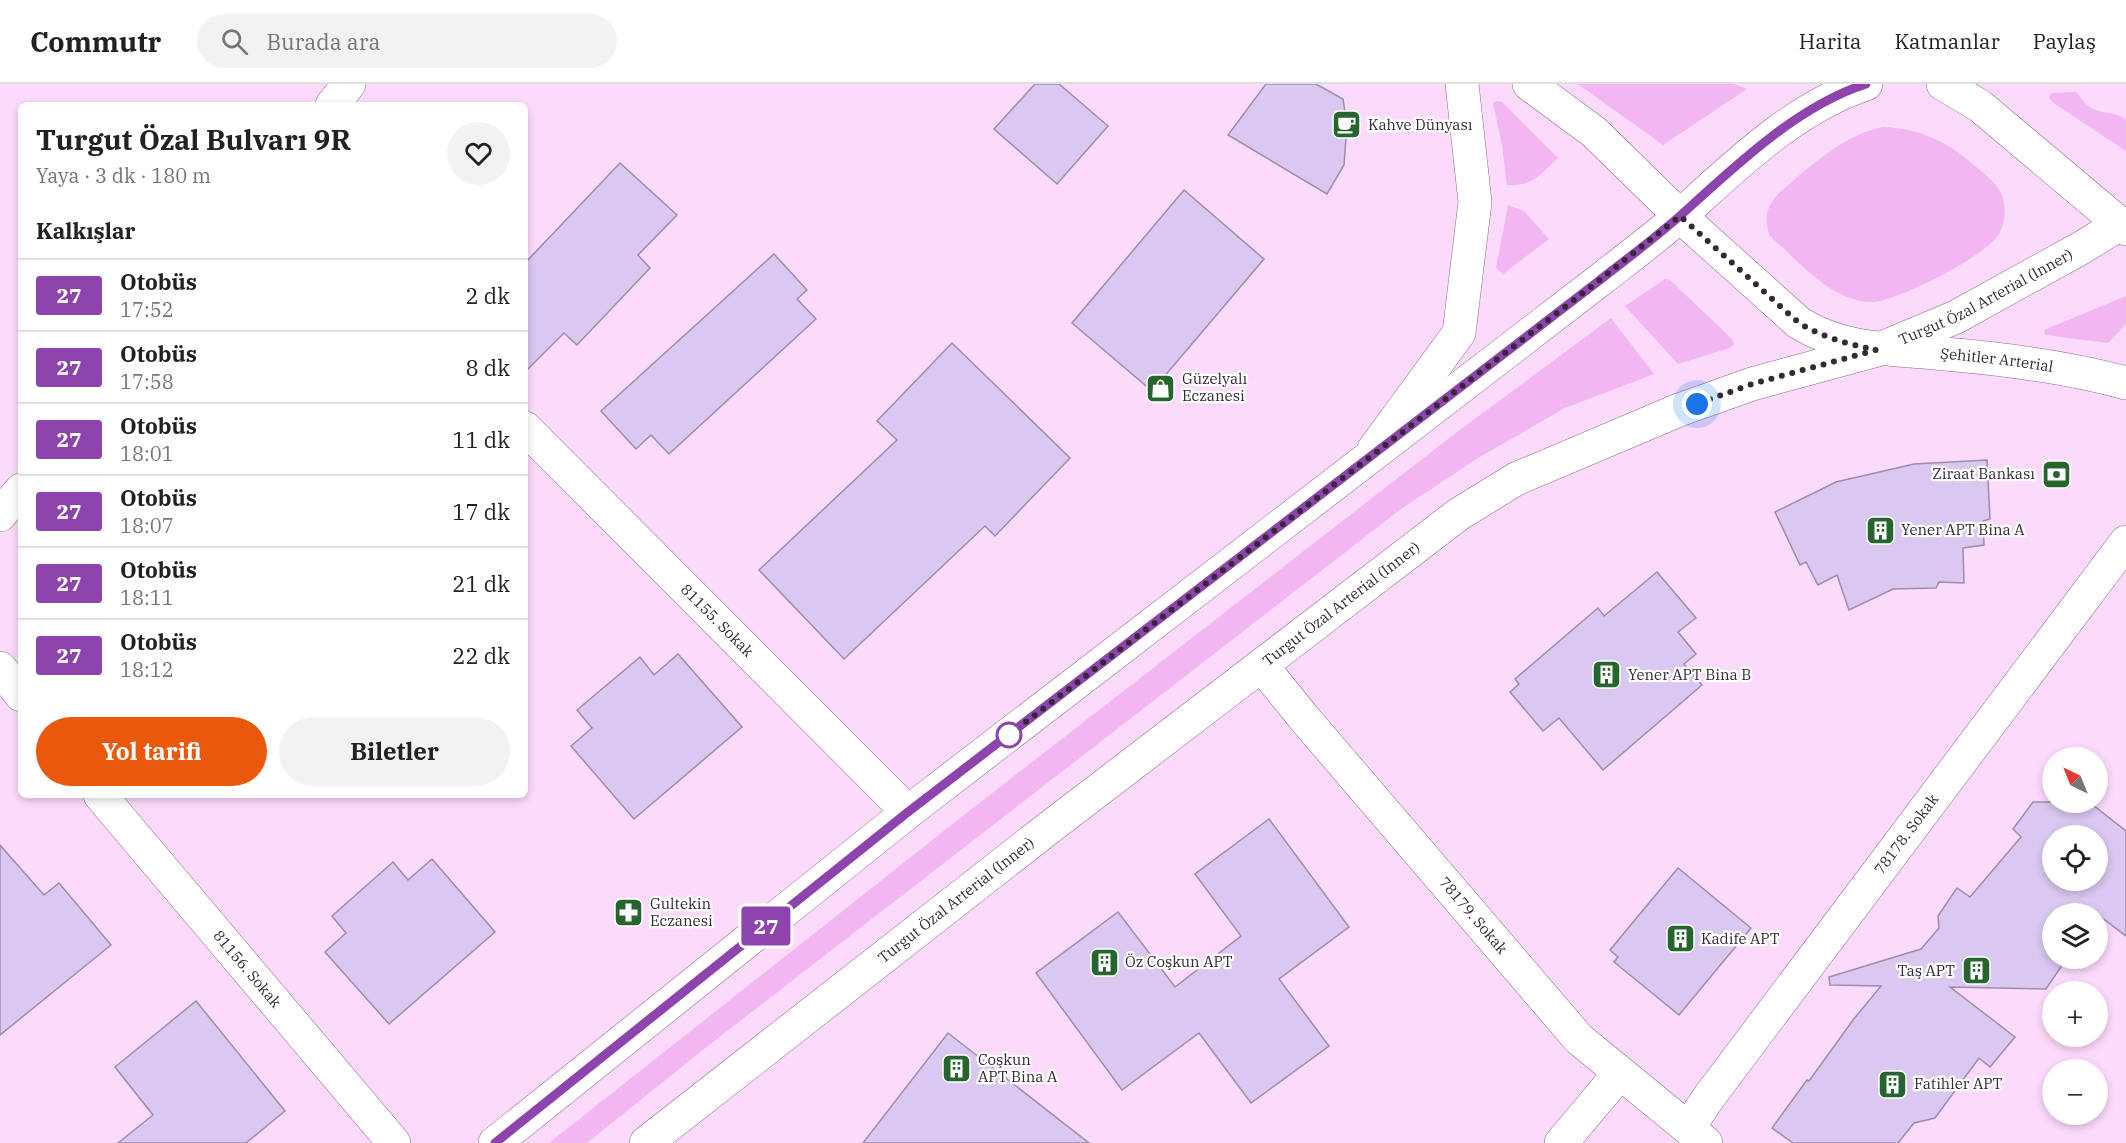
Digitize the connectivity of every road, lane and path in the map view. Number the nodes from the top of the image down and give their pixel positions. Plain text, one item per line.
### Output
1 (349, 84) edge
2 (1462, 84) edge
3 (1529, 84) edge
4 (1866, 84) edge
5 (1943, 84) edge
6 (334, 102) edge
7 (1680, 216) junction
8 (2124, 225) edge
9 (1876, 350) junction
10 (2126, 383) edge
11 (528, 431) edge
12 (1367, 458) junction
13 (18, 494) edge
14 (0, 515) edge
15 (2126, 542) edge
16 (1262, 666) junction
17 (0, 668) edge
18 (18, 691) edge
19 (103, 798) edge
20 (908, 812) junction
21 (1620, 1073) junction
22 (1697, 1136) edge
23 (394, 1143) edge
24 (495, 1143) edge
25 (646, 1143) edge
26 (1561, 1143) edge

1 - 6 main road
2 - 12 main road
3 - 7 main road, Şehitler Arterial
4 - 7 main road
5 - 8 main road
7 - 9 main road, Şehitler Arterial
7 - 12 main road
8 - 9 main road, Turgut Özal Arterial (Inner)
9 - 10 main road, Şehitler Arterial
9 - 16 main road, Turgut Özal Arterial (Inner)
11 - 20 main road, 81155. Sokak
12 - 20 main road
13 - 14 main road
15 - 22 main road, 78178. Sokak
16 - 21 main road, 78179. Sokak
16 - 25 main road, Turgut Özal Arterial (Inner)
17 - 18 main road
19 - 23 main road, 81156. Sokak
20 - 24 main road
21 - 22 main road, 78179. Sokak
21 - 26 main road

